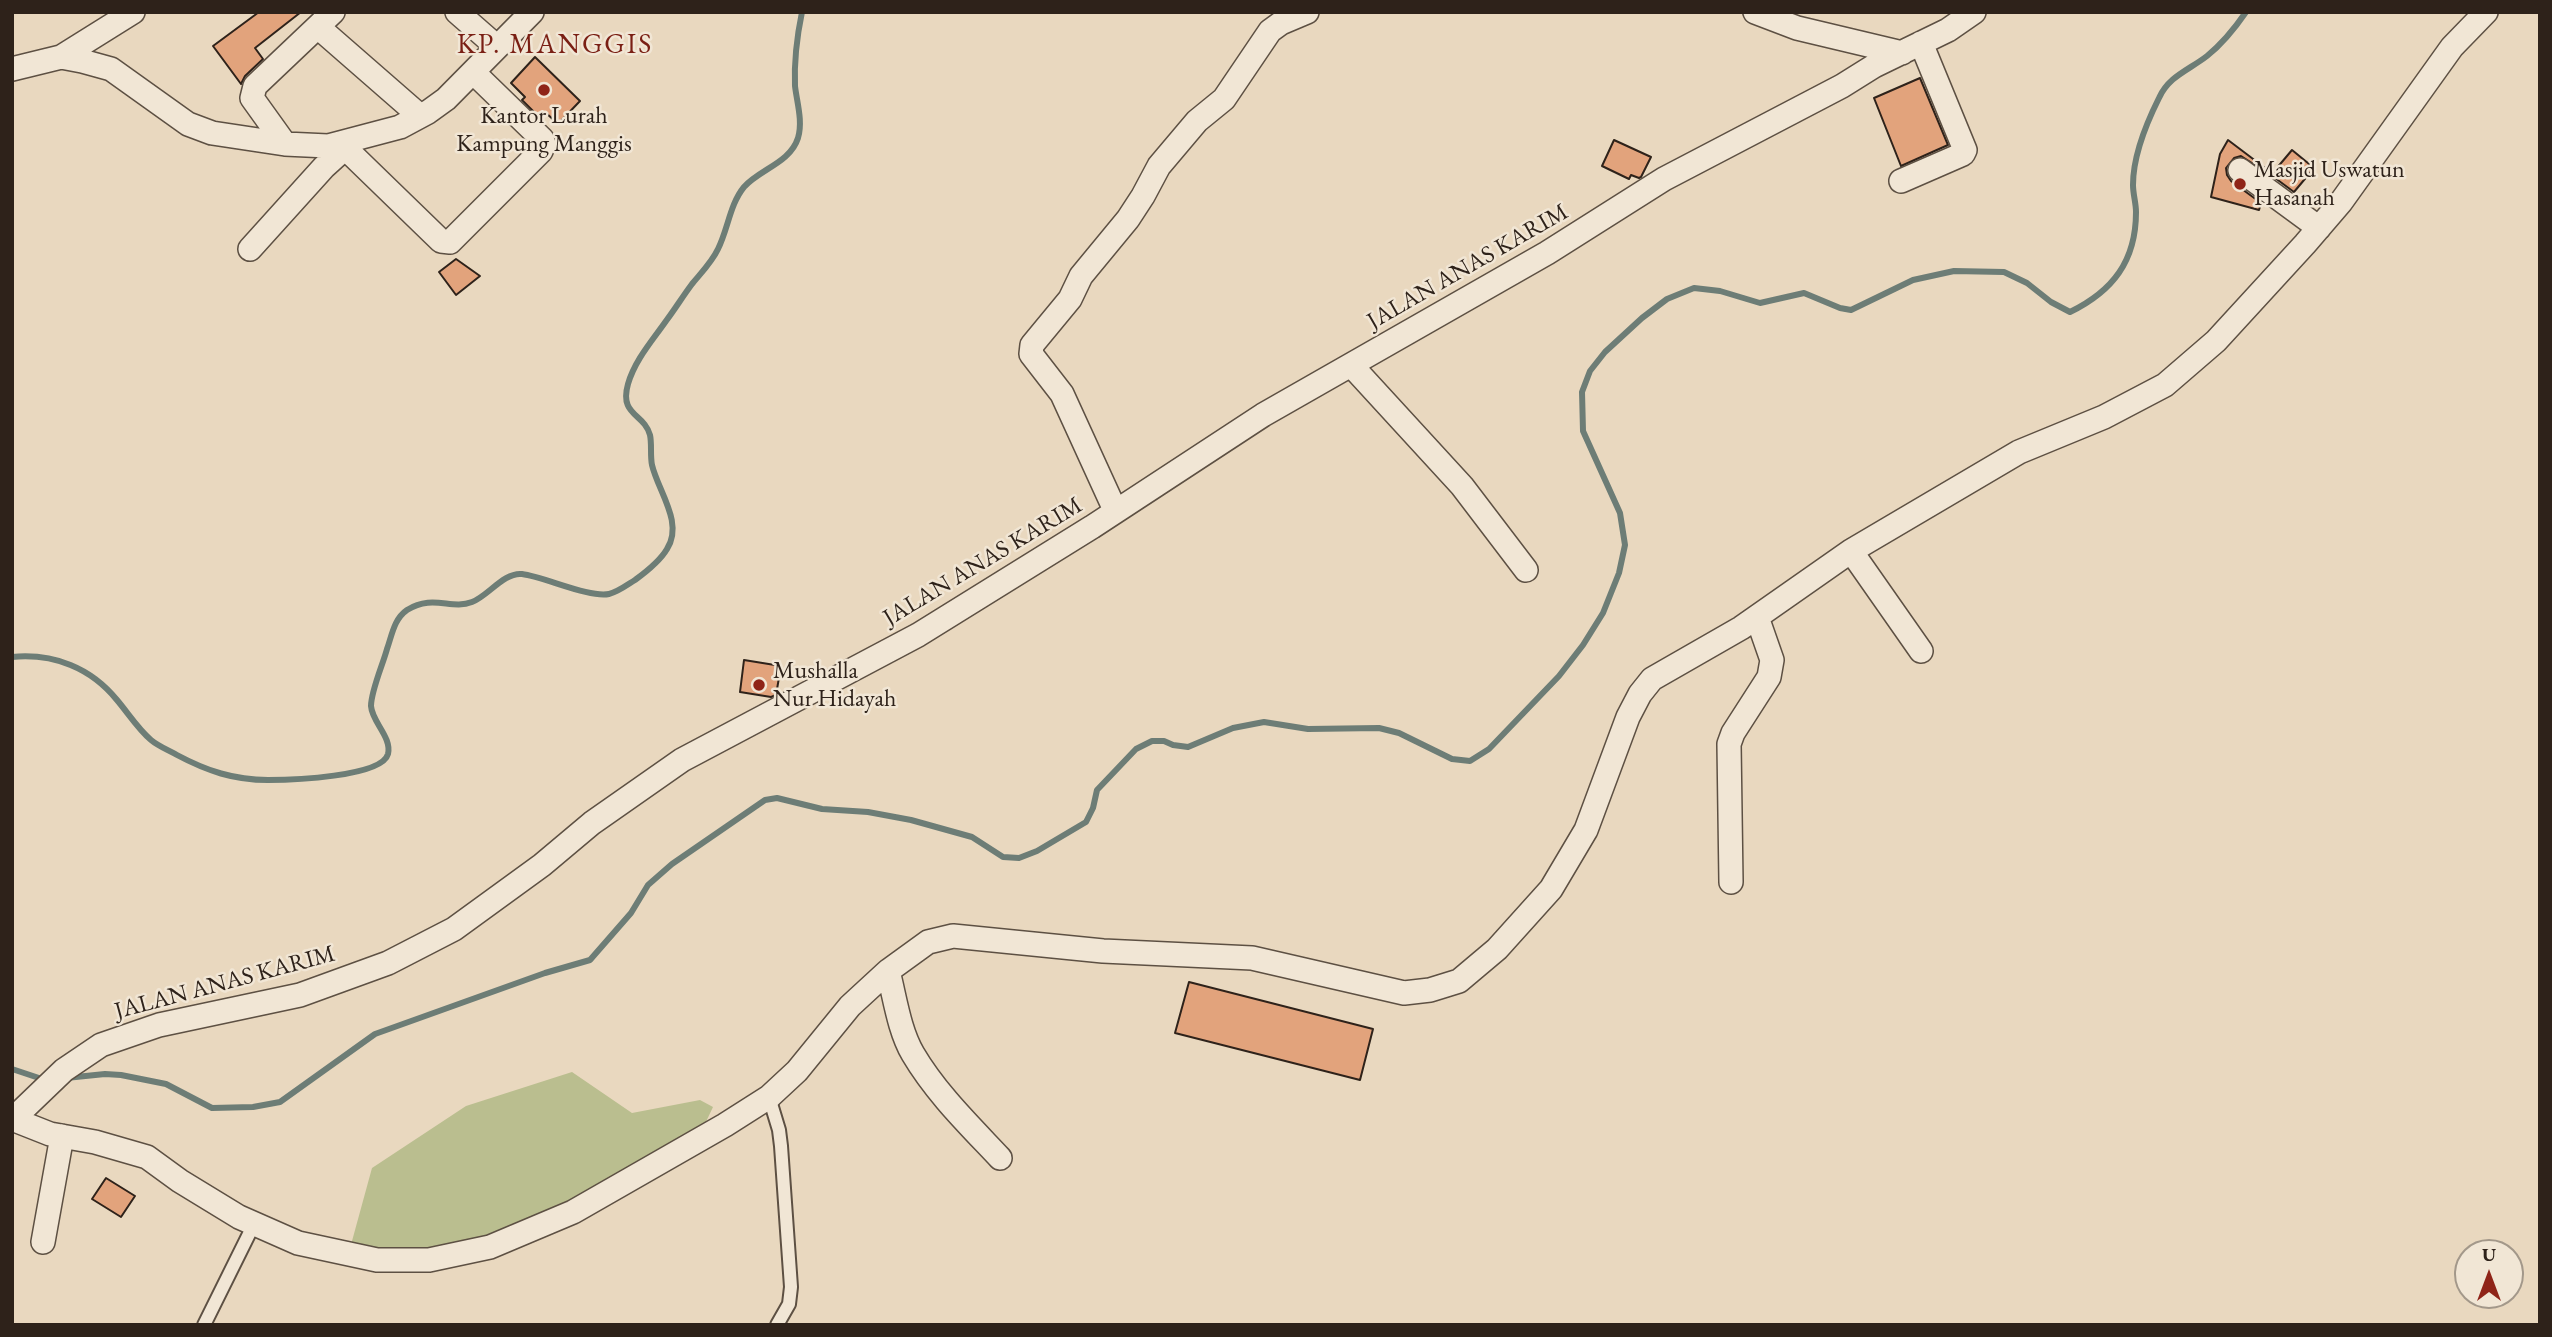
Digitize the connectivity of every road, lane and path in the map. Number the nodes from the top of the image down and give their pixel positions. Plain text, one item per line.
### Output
1 (133, 12) edge
2 (457, 12) edge
3 (532, 12) edge
4 (1307, 12) edge
5 (1755, 12) edge
6 (1974, 12) edge
7 (2486, 12) edge
8 (326, 20) edge
9 (497, 47) junction
10 (1911, 48) junction
11 (61, 57) junction
12 (12, 69) edge
13 (473, 72) junction
14 (420, 116) junction
15 (285, 144) junction
16 (343, 145) junction
17 (2240, 170) dead end
18 (1900, 181) dead end
19 (2319, 228) junction
20 (250, 249) dead end
21 (1351, 365) junction
22 (1115, 510) junction
23 (1851, 551) junction
24 (1526, 570) dead end
25 (1757, 617) junction
26 (1921, 651) dead end
27 (1731, 882) dead end
28 (888, 971) junction
29 (769, 1097) junction
30 (13, 1119) edge
31 (62, 1136) junction
32 (1000, 1158) dead end
33 (254, 1224) junction
34 (43, 1242) dead end
35 (204, 1325) edge
36 (777, 1325) edge

1 - 11 street
2 - 9 street
3 - 9 street
4 - 22 street
5 - 10 street
6 - 10 street, JALAN ANAS KARIM
7 - 19 street
8 - 14 street
8 - 15 street
9 - 13 street
10 - 18 street
10 - 21 street, JALAN ANAS KARIM
11 - 12 street
11 - 15 street
13 - 14 street
13 - 16 street
14 - 16 street
15 - 16 street
16 - 20 street
17 - 19 street
19 - 23 street
21 - 22 street, JALAN ANAS KARIM
21 - 24 street
22 - 30 street, JALAN ANAS KARIM
23 - 25 street
23 - 26 street
25 - 27 street
25 - 28 street
28 - 29 street
28 - 32 street
29 - 33 street
29 - 36 lane
30 - 31 street
31 - 33 street
31 - 34 street
33 - 35 lane

